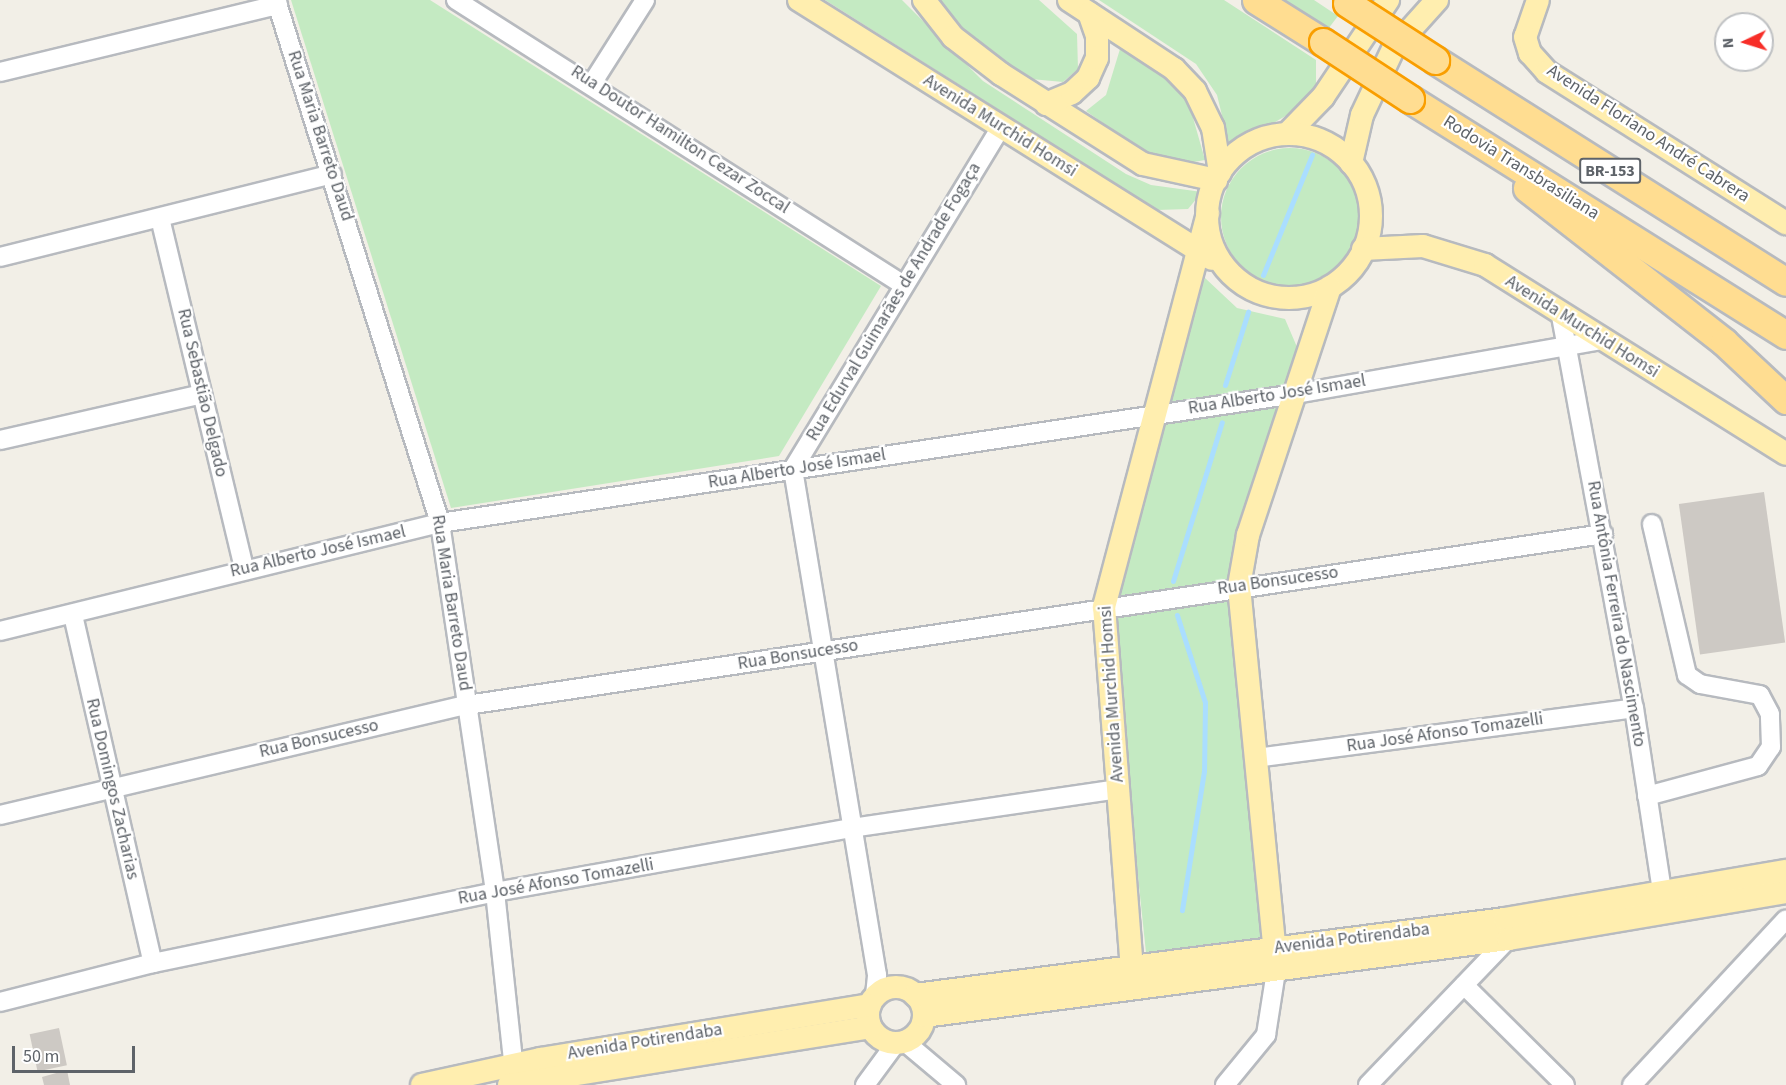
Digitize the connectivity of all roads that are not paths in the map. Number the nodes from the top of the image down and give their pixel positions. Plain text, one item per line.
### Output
1 (456, 0) edge
2 (645, 0) edge
3 (799, 0) edge
4 (924, 0) edge
5 (1069, 0) edge
6 (1256, 0) edge
7 (1388, 0) edge
8 (1437, 0) edge
9 (1538, 0) edge
10 (277, 2) edge
11 (1344, 2) edge
12 (1089, 13) junction
13 (0, 72) edge
14 (592, 82) junction
15 (1046, 104) junction
16 (1001, 127) junction
17 (1287, 134) junction
18 (1504, 158) junction
19 (1351, 163) junction
20 (332, 174) junction
21 (1218, 176) junction
22 (1208, 213) junction
23 (160, 218) junction
24 (1786, 223) edge
25 (1364, 249) junction
26 (1201, 252) junction
27 (0, 257) edge
28 (1226, 268) junction
29 (1786, 282) edge
30 (902, 284) junction
31 (1330, 287) junction
32 (1561, 316) junction
33 (1786, 335) edge
34 (1600, 340) junction
35 (1568, 349) junction
36 (202, 394) junction
37 (1295, 394) junction
38 (1786, 400) edge
39 (1151, 414) junction
40 (0, 440) edge
41 (1786, 454) edge
42 (793, 469) junction
43 (440, 523) junction
44 (1652, 524) dead end
45 (1603, 534) junction
46 (244, 568) junction
47 (1239, 586) junction
48 (1104, 607) junction
49 (73, 615) junction
50 (0, 631) edge
51 (822, 651) junction
52 (467, 705) junction
53 (1634, 708) junction
54 (1256, 758) junction
55 (111, 788) junction
56 (1118, 789) junction
57 (1647, 796) junction
58 (0, 815) edge
59 (851, 828) junction
60 (1786, 871) edge
61 (495, 892) junction
62 (1786, 892) edge
63 (1663, 904) junction
64 (1786, 919) edge
65 (1506, 929) junction
66 (1275, 960) junction
67 (153, 963) junction
68 (1132, 970) junction
69 (1464, 985) junction
70 (0, 1002) edge
71 (893, 1023) junction
72 (540, 1059) junction
73 (513, 1079) edge
74 (559, 1081) edge
75 (422, 1085) edge
76 (865, 1085) edge
77 (956, 1085) edge
78 (1225, 1085) edge
79 (1368, 1085) edge
80 (1565, 1085) edge
81 (1632, 1085) edge

1 - 14 street, Rua Doutor Hamilton Cezar Zoccal
2 - 14 street
3 - 16 main road, Avenida Murchid Homsi
4 - 15 main road
5 - 12 main road
6 - 18 highway, Rodovia Transbrasiliana / BR-153, bridge
7 - 17 main road
8 - 19 main road
9 - 24 main road, Avenida Floriano André Cabrera
10 - 13 street
10 - 20 street, Rua Maria Barreto Daud
11 - 29 highway, BR-153, bridge
12 - 15 main road
12 - 21 main road
14 - 30 street, Rua Doutor Hamilton Cezar Zoccal
15 - 21 main road
16 - 26 main road, Avenida Murchid Homsi
16 - 30 street, Rua Edurval Guimarães de Andrade Fogaça
17 - 19 main road
17 - 21 main road
18 - 33 highway, Rodovia Transbrasiliana / BR-153
18 - 38 highway
19 - 25 main road
20 - 23 street
20 - 43 street, Rua Maria Barreto Daud
21 - 22 main road
22 - 26 main road, Avenida Murchid Homsi
22 - 28 main road
23 - 27 street
23 - 36 street, Rua Sebastião Delgado
25 - 31 main road
25 - 32 main road, Avenida Murchid Homsi
26 - 28 main road, Avenida Murchid Homsi
26 - 39 main road, Avenida Murchid Homsi
28 - 31 main road
30 - 42 street, Rua Edurval Guimarães de Andrade Fogaça
31 - 37 main road
32 - 34 main road, Avenida Murchid Homsi
32 - 35 street, Rua Antônia Ferreira do Nascimento
34 - 35 street, Rua Alberto José Ismael
34 - 41 main road, Avenida Murchid Homsi
35 - 37 street, Rua Alberto José Ismael
35 - 45 street, Rua Antônia Ferreira do Nascimento
36 - 40 street
36 - 46 street, Rua Sebastião Delgado
37 - 39 street, Rua Alberto José Ismael
37 - 47 main road
39 - 42 street, Rua Alberto José Ismael
39 - 48 main road, Avenida Murchid Homsi
42 - 43 street, Rua Alberto José Ismael
42 - 51 street
43 - 46 street, Rua Alberto José Ismael
43 - 52 street, Rua Maria Barreto Daud
44 - 57 street
45 - 47 street, Rua Bonsucesso
45 - 53 street, Rua Antônia Ferreira do Nascimento
46 - 49 street, Rua Alberto José Ismael
47 - 48 street, Rua Bonsucesso
47 - 54 main road
48 - 51 street, Rua Bonsucesso
48 - 56 main road, Avenida Murchid Homsi
49 - 50 street, Rua Alberto José Ismael
49 - 55 street, Rua Domingos Zacharias
51 - 52 street, Rua Bonsucesso
51 - 59 street
52 - 55 street, Rua Bonsucesso
52 - 61 street, Rua Maria Barreto Daud
53 - 54 street, Rua José Afonso Tomazelli
53 - 57 street, Rua Antônia Ferreira do Nascimento
54 - 66 main road
55 - 58 street, Rua Bonsucesso
55 - 67 street, Rua Domingos Zacharias
56 - 59 street, Rua José Afonso Tomazelli
56 - 68 main road, Avenida Murchid Homsi
57 - 63 street, Rua Antônia Ferreira do Nascimento
59 - 61 street, Rua José Afonso Tomazelli
59 - 71 street
60 - 63 main road, Avenida Potirendaba
61 - 67 street, Rua José Afonso Tomazelli
61 - 73 street, Rua Maria Barreto Daud
62 - 63 main road, Avenida Potirendaba
63 - 65 main road, Avenida Potirendaba
64 - 81 street
65 - 66 main road, Avenida Potirendaba
65 - 69 street
66 - 68 main road, Avenida Potirendaba
66 - 71 main road, Avenida Potirendaba
66 - 78 street
67 - 70 street, Rua José Afonso Tomazelli
68 - 71 main road, Avenida Potirendaba
69 - 79 street
69 - 80 street
71 - 72 main road, Avenida Potirendaba
71 - 74 main road, Avenida Potirendaba
71 - 76 street
71 - 77 street
72 - 73 main road, Avenida Potirendaba
72 - 74 street
73 - 74 main road, Avenida Potirendaba
73 - 75 main road, Avenida Potirendaba

